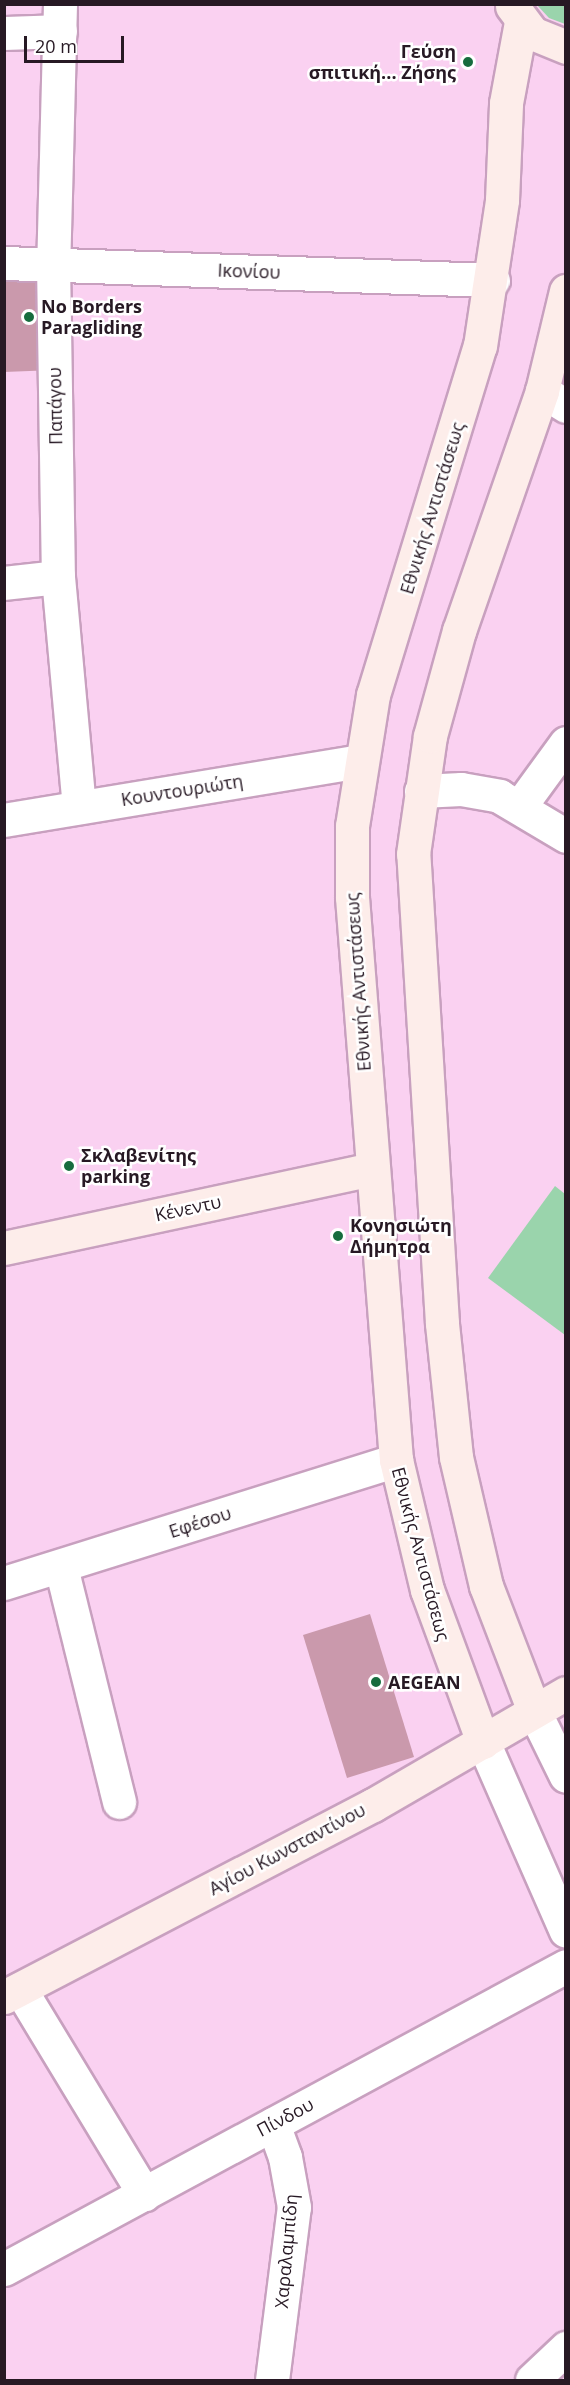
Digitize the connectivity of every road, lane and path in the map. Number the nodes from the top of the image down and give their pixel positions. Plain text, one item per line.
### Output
1 (516, 13) edge
2 (60, 18) edge
3 (4, 33) edge
4 (566, 47) edge
5 (4, 263) edge
6 (53, 263) junction
7 (493, 280) junction
8 (566, 291) edge
9 (554, 399) edge
10 (58, 577) junction
11 (4, 583) edge
12 (566, 743) edge
13 (359, 761) junction
14 (421, 791) junction
15 (520, 806) junction
16 (79, 807) junction
17 (4, 820) edge
18 (566, 836) edge
19 (371, 1169) junction
20 (4, 1248) edge
21 (396, 1460) junction
22 (61, 1567) junction
23 (4, 1583) edge
24 (566, 1692) edge
25 (534, 1711) junction
26 (483, 1742) junction
27 (566, 1776) edge
28 (119, 1802) dead end
29 (566, 1931) edge
30 (566, 1966) edge
31 (13, 1993) edge
32 (273, 2124) junction
33 (144, 2194) junction
34 (4, 2269) edge
35 (566, 2348) edge
36 (272, 2380) edge
37 (532, 2380) edge

1 - 4 main road
1 - 7 main road, Εθνικής Αντιστάσεως
2 - 3 street
2 - 6 street, Παπάγου
5 - 6 street, Ικονίου
6 - 7 street, Ικονίου
6 - 10 street, Παπάγου
7 - 13 main road, Εθνικής Αντιστάσεως
8 - 9 main road
9 - 14 main road
10 - 11 street
10 - 16 street, Παπάγου
12 - 15 street
13 - 16 street, Κουντουριώτη
13 - 19 main road, Εθνικής Αντιστάσεως
14 - 15 street
14 - 25 main road
15 - 18 street
16 - 17 street, Κουντουριώτη
19 - 20 main road, Κένεντυ
19 - 21 main road, Εθνικής Αντιστάσεως
21 - 22 street, Εφέσου
21 - 26 main road, Εθνικής Αντιστάσεως
22 - 23 street, Εφέσου
22 - 28 street
24 - 25 main road, Αγίου Κωνσταντίνου
25 - 26 main road, Αγίου Κωνσταντίνου
25 - 27 street
26 - 29 street, Εθνικής Αντιστάσεως
26 - 31 main road, Αγίου Κωνσταντίνου
30 - 32 street, Πίνδου
31 - 33 street
32 - 33 street, Πίνδου
32 - 36 street, Χαραλαμπίδη
33 - 34 street, Πίνδου
35 - 37 street

